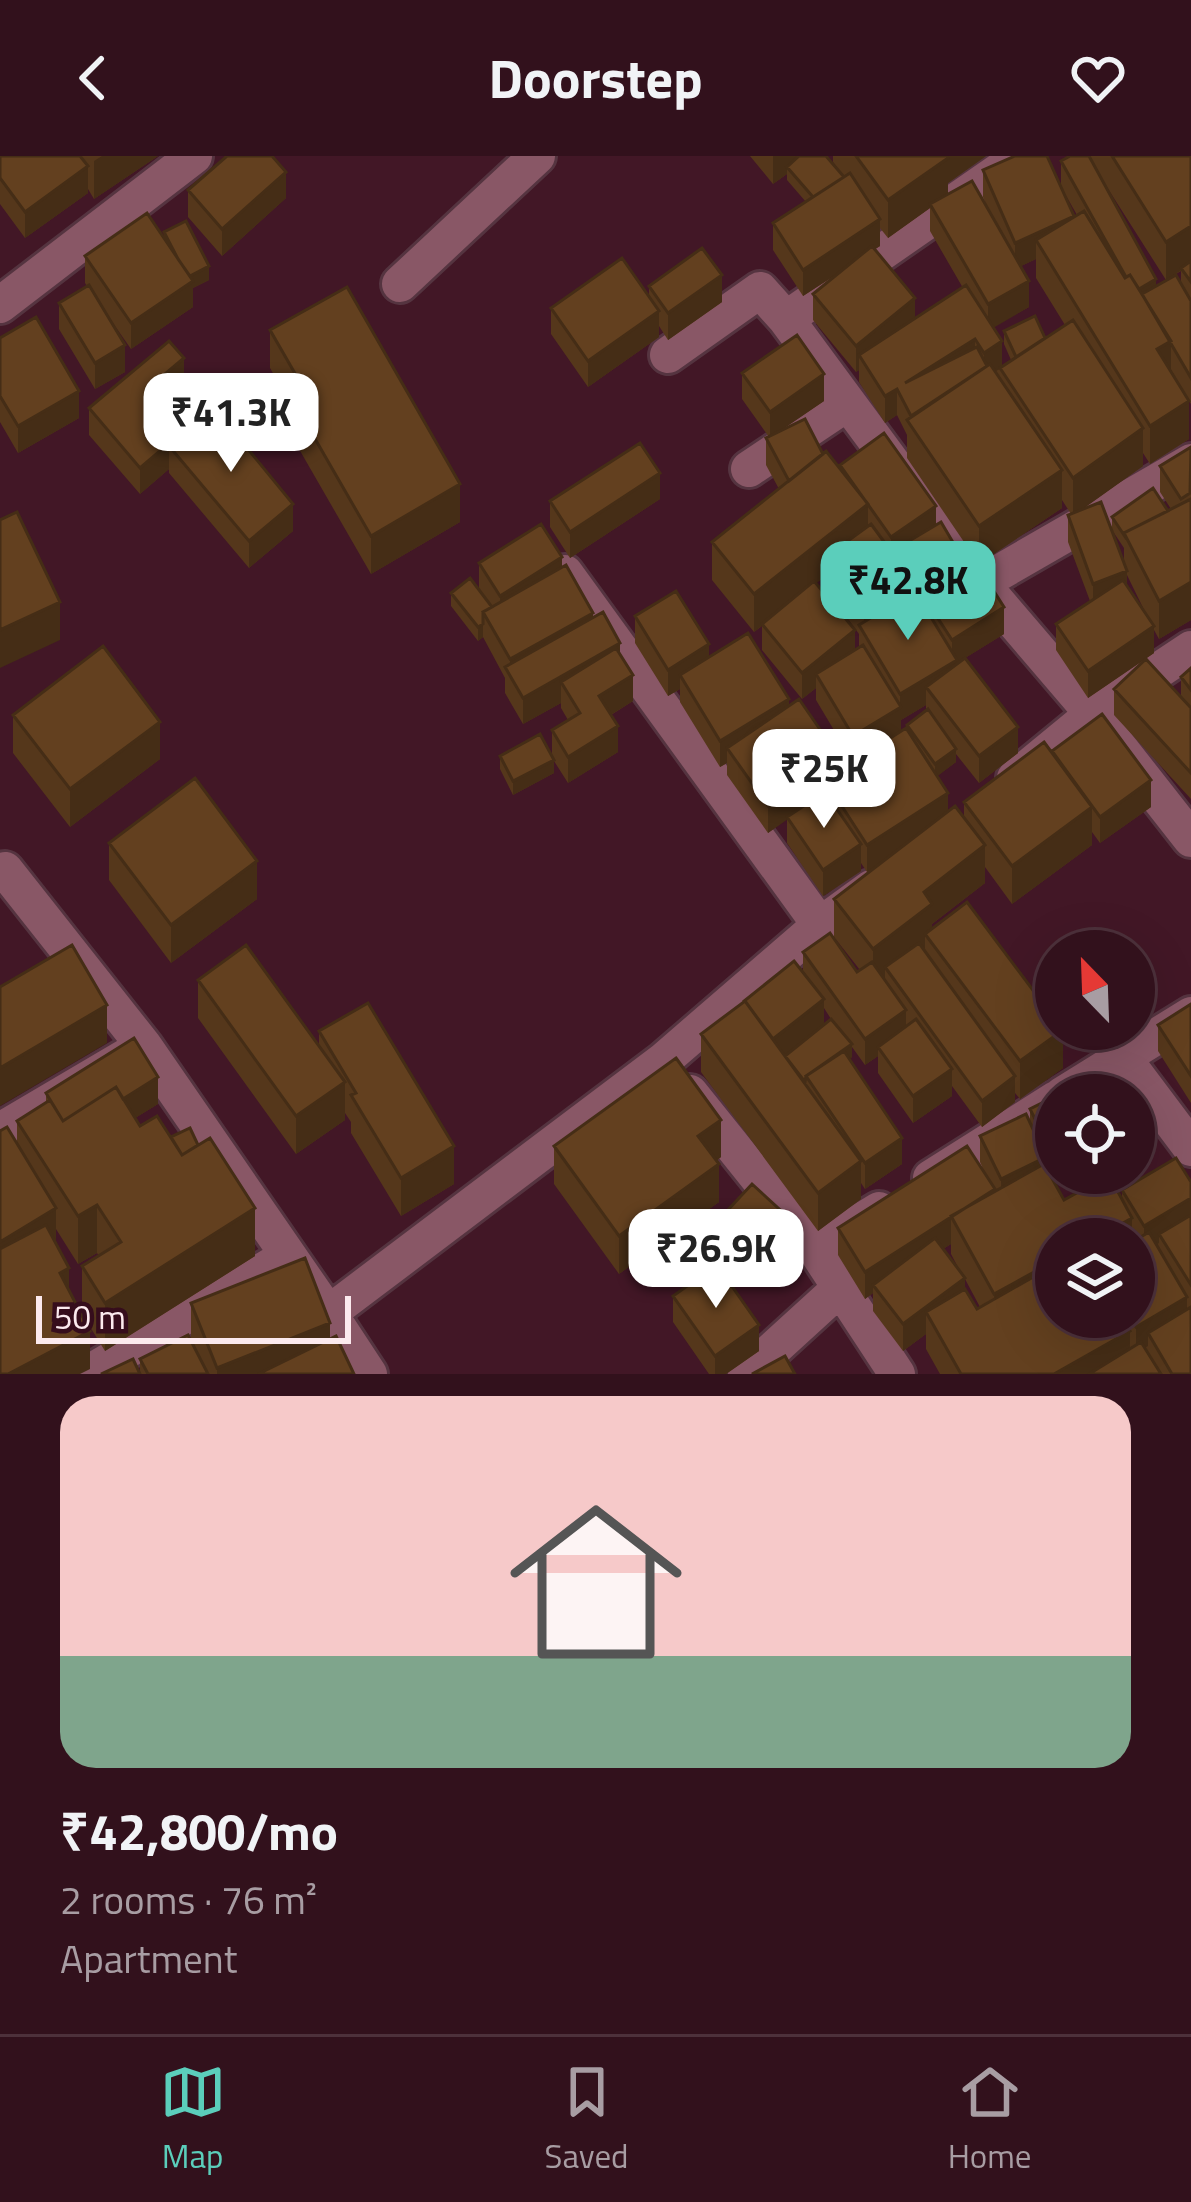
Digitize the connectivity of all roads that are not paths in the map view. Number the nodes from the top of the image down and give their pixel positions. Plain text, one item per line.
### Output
1 (194, 156) edge
2 (537, 156) edge
3 (1021, 156) edge
4 (400, 284) dead end
5 (0, 305) edge
6 (786, 319) junction
7 (668, 355) dead end
8 (845, 404) junction
9 (1191, 462) edge
10 (749, 469) dead end
11 (542, 541) edge
12 (981, 583) junction
13 (1191, 649) edge
14 (1093, 714) junction
15 (982, 805) edge
16 (1191, 839) edge
17 (4, 870) dead end
18 (892, 872) edge
19 (820, 925) junction
20 (1191, 1015) edge
21 (144, 1046) junction
22 (1122, 1056) junction
23 (664, 1060) junction
24 (1094, 1074) edge
25 (1035, 1112) edge
26 (0, 1131) edge
27 (1191, 1148) edge
28 (815, 1249) junction
29 (286, 1257) junction
30 (838, 1290) junction
31 (329, 1313) junction
32 (87, 1374) edge
33 (369, 1374) edge
34 (746, 1374) edge
35 (897, 1374) edge

1 - 5 street
2 - 4 street
3 - 6 street
6 - 7 street
6 - 8 street
8 - 10 street
8 - 12 street
9 - 12 street
11 - 19 street
12 - 14 street
13 - 14 street
14 - 15 street
14 - 16 street
17 - 21 street
18 - 19 street
19 - 23 street
20 - 22 street
21 - 26 street
21 - 29 street
22 - 24 street
22 - 27 street
23 - 28 street
23 - 31 street
25 - 28 street
28 - 30 street
29 - 31 street
29 - 32 street
30 - 34 street
30 - 35 street
31 - 33 street

